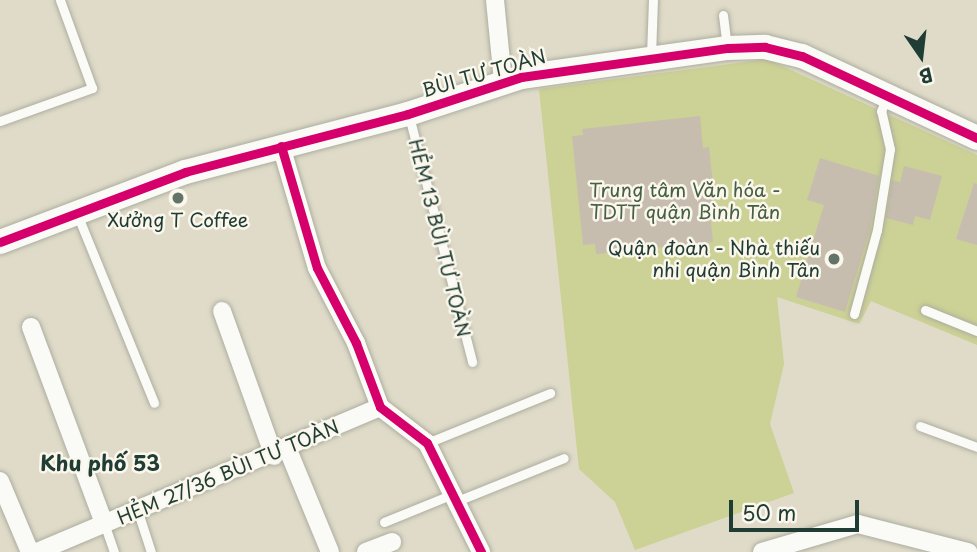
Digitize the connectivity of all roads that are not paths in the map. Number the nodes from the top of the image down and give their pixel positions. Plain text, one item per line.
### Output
1 (61, 0) edge
2 (495, 0) edge
3 (653, 0) edge
4 (723, 15) dead end
5 (728, 48) junction
6 (651, 56) junction
7 (503, 82) junction
8 (888, 94) junction
9 (408, 114) junction
10 (0, 121) edge
11 (977, 138) edge
12 (281, 146) junction
13 (77, 214) junction
14 (0, 242) edge
15 (925, 310) dead end
16 (222, 311) dead end
17 (854, 314) dead end
18 (31, 327) dead end
19 (977, 331) edge
20 (472, 362) dead end
21 (550, 393) dead end
22 (154, 403) dead end
23 (380, 407) junction
24 (920, 426) dead end
25 (427, 443) junction
26 (977, 447) edge
27 (281, 453) junction
28 (564, 458) dead end
29 (0, 481) edge
30 (455, 497) junction
31 (137, 509) junction
32 (384, 522) dead end
33 (104, 523) junction
34 (392, 542) dead end
35 (38, 551) edge
36 (114, 552) edge
37 (151, 552) edge
38 (330, 552) edge
39 (366, 552) edge
40 (481, 552) edge
41 (762, 552) edge
42 (968, 552) edge

1 - 10 lane
2 - 7 street
3 - 6 lane
4 - 5 lane
5 - 6 street, BÙI TƯ TOÀN
5 - 8 street, BÙI TƯ TOÀN
6 - 7 street, BÙI TƯ TOÀN
7 - 9 street, BÙI TƯ TOÀN
8 - 11 street, BÙI TƯ TOÀN
8 - 17 lane
9 - 12 street, BÙI TƯ TOÀN
9 - 20 lane, HẺM 13 BÙI TƯ TOÀN
12 - 13 street, BÙI TƯ TOÀN
12 - 23 street
13 - 14 street, BÙI TƯ TOÀN
13 - 22 lane
15 - 19 lane
16 - 27 street
18 - 33 street
21 - 25 lane
23 - 25 street
23 - 27 street, HẺM 27/36 BÙI TƯ TOÀN
24 - 26 lane
25 - 30 street
27 - 31 street, HẺM 27/36 BÙI TƯ TOÀN
27 - 38 street
28 - 30 lane
29 - 35 street
30 - 32 lane
30 - 40 street
31 - 33 street, HẺM 27/36 BÙI TƯ TOÀN
31 - 37 lane
33 - 35 street, HẺM 27/36 BÙI TƯ TOÀN
33 - 36 lane
34 - 39 street
41 - 42 street

